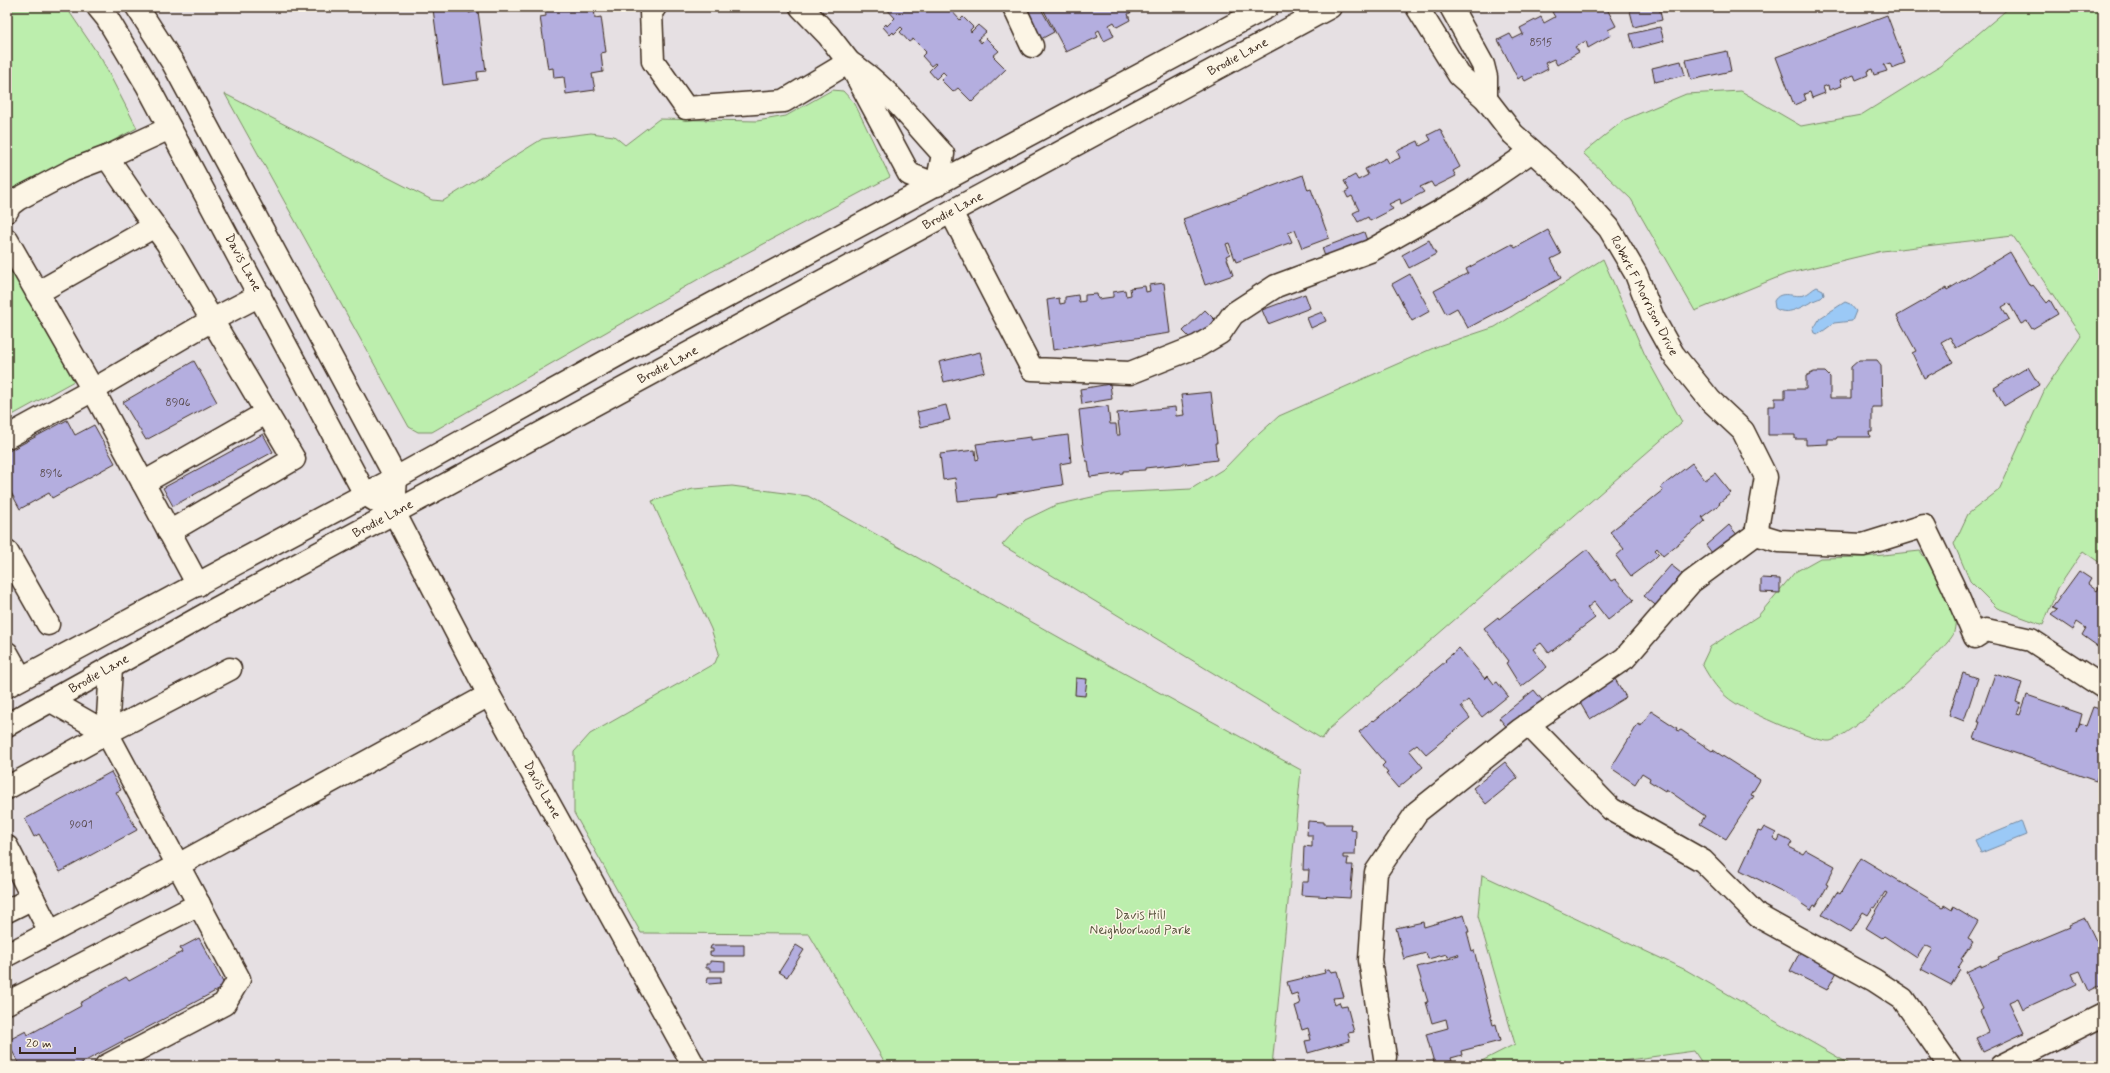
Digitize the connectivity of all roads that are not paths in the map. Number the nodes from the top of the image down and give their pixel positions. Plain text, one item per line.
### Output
1 (98, 7) edge
2 (138, 7) edge
3 (655, 7) edge
4 (801, 7) edge
5 (1014, 7) edge
6 (1267, 7) edge
7 (1330, 7) edge
8 (1417, 7) edge
9 (1451, 7) edge
10 (1032, 46) dead end
11 (849, 62) junction
12 (1486, 99) junction
13 (170, 128) junction
14 (1532, 151) junction
15 (107, 157) junction
16 (937, 185) junction
17 (7, 211) edge
18 (951, 212) junction
19 (155, 226) junction
20 (7, 240) edge
21 (283, 270) junction
22 (37, 293) junction
23 (260, 295) junction
24 (212, 320) junction
25 (93, 390) junction
26 (266, 413) junction
27 (7, 437) edge
28 (396, 478) junction
29 (142, 483) junction
30 (365, 494) junction
31 (394, 512) junction
32 (169, 532) junction
33 (1756, 534) junction
34 (7, 552) edge
35 (198, 584) junction
36 (48, 624) dead end
37 (7, 653) edge
38 (111, 668) junction
39 (230, 669) dead end
40 (14, 682) edge
41 (2103, 687) edge
42 (489, 695) junction
43 (51, 701) junction
44 (1528, 724) junction
45 (7, 725) edge
46 (107, 733) junction
47 (7, 788) edge
48 (7, 847) edge
49 (178, 866) junction
50 (33, 898) junction
51 (199, 904) junction
52 (7, 911) edge
53 (50, 932) junction
54 (7, 955) edge
55 (7, 1003) edge
56 (2103, 1015) edge
57 (1385, 1057) dead end
58 (106, 1066) edge
59 (694, 1066) edge
60 (1950, 1066) edge
61 (2001, 1066) edge

1 - 13 main road, Davis Lane
2 - 21 main road
3 - 11 main road
4 - 11 main road
5 - 10 main road
6 - 16 main road
7 - 18 main road, Brodie Lane
8 - 12 main road, Robert F Morrison Drive
9 - 12 main road
11 - 16 main road
11 - 16 main road
12 - 14 main road, Robert F Morrison Drive
13 - 15 main road
13 - 21 main road
13 - 23 main road, Davis Lane
14 - 18 main road
14 - 33 main road, Robert F Morrison Drive
15 - 17 main road
15 - 19 main road
16 - 18 main road
16 - 28 main road
18 - 31 main road, Brodie Lane
19 - 22 main road
19 - 24 main road
20 - 22 main road
21 - 28 main road
22 - 25 main road
23 - 24 main road
23 - 30 main road, Davis Lane
24 - 25 main road
24 - 26 main road
25 - 27 main road
25 - 29 main road
26 - 29 main road
26 - 32 main road
28 - 30 main road
28 - 31 main road
29 - 32 main road
30 - 31 main road
30 - 35 main road
31 - 38 main road, Brodie Lane
31 - 42 main road, Davis Lane
32 - 35 main road
33 - 41 main road
33 - 44 main road
34 - 36 main road
35 - 40 main road
37 - 40 main road
38 - 43 main road, Brodie Lane
38 - 46 main road
39 - 46 main road
42 - 49 main road
42 - 59 main road, Davis Lane
43 - 45 main road, Brodie Lane
43 - 46 main road
44 - 57 main road
44 - 60 main road
46 - 47 main road
46 - 49 main road
48 - 50 main road
49 - 51 main road
49 - 53 main road
50 - 52 main road
50 - 53 main road
51 - 55 main road
51 - 58 main road
53 - 54 main road
56 - 61 main road

